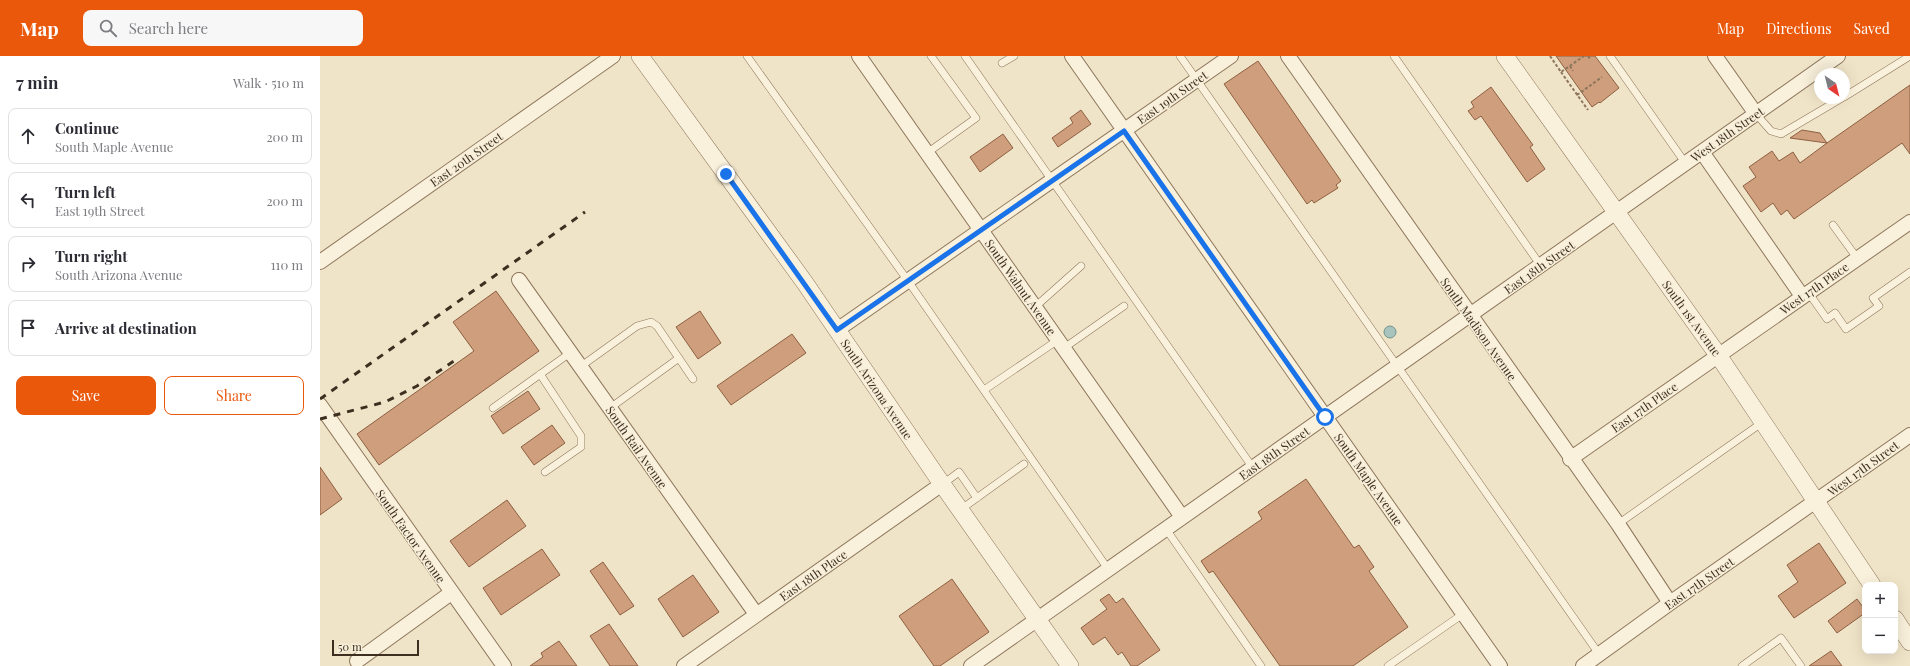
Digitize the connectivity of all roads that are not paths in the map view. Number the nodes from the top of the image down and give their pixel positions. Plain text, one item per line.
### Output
1 (613, 56) edge
2 (640, 56) edge
3 (747, 56) edge
4 (931, 56) edge
5 (965, 56) edge
6 (1014, 56) edge
7 (1072, 56) edge
8 (1180, 56) edge
9 (1231, 56) edge
10 (1288, 56) edge
11 (1394, 56) edge
12 (1506, 56) edge
13 (1610, 56) edge
14 (1715, 56) edge
15 (1910, 56) edge
16 (864, 58) edge
17 (1831, 58) edge
18 (1002, 62) dead end
19 (1197, 80) junction
20 (1850, 93) edge
21 (1831, 104) edge
22 (1756, 114) junction
23 (1124, 131) junction
24 (1702, 152) junction
25 (927, 153) junction
26 (1686, 164) junction
27 (1053, 181) junction
28 (1616, 212) junction
29 (1833, 225) dead end
30 (1908, 227) edge
31 (981, 230) junction
32 (1857, 258) junction
33 (320, 262) edge
34 (1081, 266) dead end
35 (1541, 266) junction
36 (1910, 272) edge
37 (519, 280) dead end
38 (908, 281) junction
39 (1805, 294) junction
40 (1124, 306) dead end
41 (1035, 307) junction
42 (1470, 316) junction
43 (837, 330) junction
44 (1061, 344) junction
45 (570, 353) junction
46 (1718, 355) junction
47 (679, 358) junction
48 (1398, 366) junction
49 (580, 367) junction
50 (540, 374) junction
51 (693, 379) dead end
52 (984, 390) junction
53 (320, 405) edge
54 (493, 408) dead end
55 (610, 408) junction
56 (1325, 417) junction
57 (1763, 422) junction
58 (1910, 434) edge
59 (1570, 459) junction
60 (1024, 464) dead end
61 (1253, 468) junction
62 (545, 472) dead end
63 (942, 484) junction
64 (977, 498) junction
65 (1816, 502) junction
66 (960, 510) junction
67 (1182, 517) junction
68 (1618, 524) junction
69 (1166, 529) junction
70 (1108, 569) junction
71 (1870, 582) edge
72 (451, 594) junction
73 (1670, 603) junction
74 (756, 614) junction
75 (1463, 614) junction
76 (1038, 619) junction
77 (1898, 624) edge
78 (1910, 642) edge
79 (1599, 654) junction
80 (357, 661) dead end
81 (504, 666) edge
82 (684, 666) edge
83 (971, 666) edge
84 (1070, 666) edge
85 (1261, 666) edge
86 (1388, 666) edge
87 (1500, 666) edge
88 (1584, 666) edge
89 (1742, 666) edge
90 (1801, 666) edge

1 - 33 street, East 20th Street
2 - 43 street, South Arizona Avenue
3 - 38 lane
4 - 25 lane
5 - 27 lane
6 - 18 lane
7 - 23 street, South Maple Avenue
8 - 19 lane
9 - 19 street, East 19th Street
10 - 42 street, South Madison Avenue
11 - 35 lane
12 - 28 street, South 1st Avenue
13 - 26 lane
14 - 22 street
15 - 20 lane
16 - 25 street, South Walnut Avenue
17 - 22 street, West 18th Street
19 - 23 street, East 19th Street
19 - 48 lane
21 - 22 lane
22 - 24 street, West 18th Street
23 - 27 street, East 19th Street
23 - 56 street, South Maple Avenue
24 - 26 street, West 18th Street
24 - 39 street
25 - 31 street, South Walnut Avenue
26 - 28 street, West 18th Street
27 - 31 street, East 19th Street
27 - 61 lane
28 - 35 street, East 18th Street
28 - 46 street, South 1st Avenue
29 - 32 lane
30 - 32 street, West 17th Place
31 - 38 street, East 19th Street
31 - 41 street, South Walnut Avenue
32 - 39 street, West 17th Place
34 - 41 lane
35 - 42 street, East 18th Street
36 - 39 lane
37 - 45 street, South Rail Avenue
38 - 43 street, East 19th Street
38 - 52 lane
39 - 46 street, West 17th Place
40 - 44 lane
41 - 44 street, South Walnut Avenue
42 - 48 street, East 18th Street
42 - 59 street, South Madison Avenue
43 - 63 street, South Arizona Avenue
44 - 52 lane
44 - 67 street, South Walnut Avenue
45 - 49 street, South Rail Avenue
45 - 50 lane
46 - 57 street, South 1st Avenue
46 - 59 street, East 17th Place
47 - 49 lane
47 - 51 lane
47 - 55 lane
48 - 56 street, East 18th Street
48 - 79 lane
49 - 55 street, South Rail Avenue
50 - 54 lane
50 - 62 lane
52 - 70 lane
53 - 72 street, South Factor Avenue
55 - 74 street, South Rail Avenue
56 - 61 street, East 18th Street
56 - 75 street, South Maple Avenue
57 - 65 street, South 1st Avenue
57 - 68 lane
58 - 65 street, West 17th Street
59 - 68 street, South Madison Avenue
60 - 64 lane
61 - 67 street, East 18th Street
63 - 64 lane
63 - 66 street, South Arizona Avenue
63 - 74 street, East 18th Place
64 - 66 lane
65 - 71 street, South 1st Avenue
65 - 73 street, East 17th Street
66 - 76 street, South Arizona Avenue
67 - 69 street, East 18th Street
68 - 73 street, South Madison Avenue
69 - 70 street, East 18th Street
69 - 85 lane
70 - 76 street, East 18th Street
72 - 80 street
72 - 81 street, South Factor Avenue
73 - 79 street, East 17th Street
74 - 82 street, East 18th Place
75 - 86 lane
75 - 87 street, South Maple Avenue
76 - 83 street, East 18th Street
76 - 84 street, South Arizona Avenue
77 - 78 street
79 - 88 street, East 17th Street
89 - 90 lane

